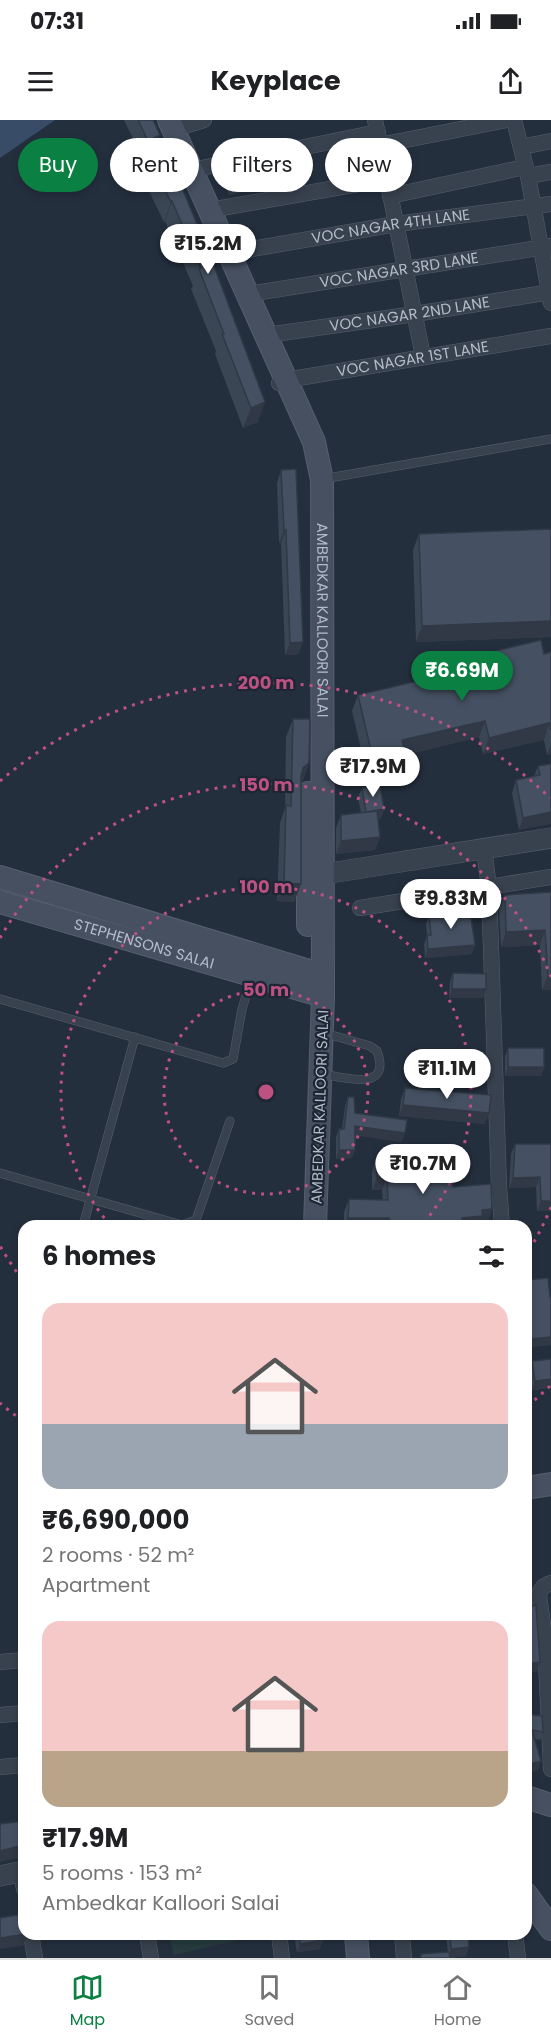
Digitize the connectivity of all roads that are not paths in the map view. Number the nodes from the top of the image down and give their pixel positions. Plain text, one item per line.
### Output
1 (204, 120) edge
2 (507, 120) edge
3 (514, 120) edge
4 (167, 123) edge
5 (378, 132) edge
6 (175, 138) edge
7 (551, 141) edge
8 (520, 147) junction
9 (199, 169) edge
10 (526, 172) junction
11 (551, 172) edge
12 (199, 186) edge
13 (325, 189) edge
14 (389, 192) edge
15 (390, 196) junction
16 (551, 204) edge
17 (532, 206) junction
18 (210, 210) junction
19 (396, 224) junction
20 (546, 247) edge
21 (229, 253) junction
22 (405, 269) junction
23 (248, 294) junction
24 (550, 296) edge
25 (415, 314) junction
26 (267, 335) junction
27 (551, 336) edge
28 (423, 356) junction
29 (281, 382) junction
30 (551, 439) edge
31 (322, 480) junction
32 (551, 838) edge
33 (484, 848) junction
34 (315, 873) junction
35 (0, 877) edge
36 (551, 877) edge
37 (489, 888) junction
38 (0, 902) edge
39 (360, 908) dead end
40 (252, 975) junction
41 (316, 982) junction
42 (0, 999) edge
43 (322, 1033) junction
44 (135, 1037) junction
45 (321, 1074) junction
46 (230, 1121) dead end
47 (0, 1173) edge
48 (90, 1200) junction
49 (85, 1220) edge
50 (164, 1220) edge
51 (196, 1220) edge
52 (300, 1220) edge
53 (315, 1220) edge
54 (502, 1220) edge
55 (551, 1484) edge
56 (532, 1487) edge
57 (550, 1584) edge
58 (18, 1660) edge
59 (0, 1662) edge
60 (18, 1714) edge
61 (0, 1715) edge
62 (550, 1722) edge
63 (18, 1766) edge
64 (0, 1767) edge
65 (551, 1769) edge
66 (532, 1799) edge
67 (551, 1805) edge
68 (0, 1876) edge
69 (18, 1878) edge
70 (532, 1902) edge
71 (551, 1929) edge
72 (32, 1940) edge
73 (148, 1940) edge
74 (280, 1940) edge
75 (356, 1940) edge
76 (402, 1940) edge
77 (516, 1940) edge
78 (35, 1958) edge
79 (151, 1958) edge
80 (282, 1958) edge
81 (358, 1958) edge
82 (404, 1958) edge
83 (518, 1958) edge

1 - 4 street
2 - 5 street
3 - 8 street
4 - 6 main road, AMBEDKAR KALLOORI SALAI
4 - 29 main road, AMBEDKAR KALLOORI SALAI
5 - 9 street
7 - 8 street
8 - 10 street
10 - 11 street
10 - 15 street
10 - 17 street
12 - 18 main road, AMBEDKAR KALLOORI SALAI
13 - 18 street
14 - 15 street
15 - 19 street
16 - 17 street, VOC NAGAR 4TH LANE
17 - 19 street, VOC NAGAR 4TH LANE
17 - 20 street
18 - 21 main road, AMBEDKAR KALLOORI SALAI
19 - 21 street, VOC NAGAR 4TH LANE
19 - 22 street
20 - 22 street, VOC NAGAR 3RD LANE
20 - 24 street
21 - 23 main road, AMBEDKAR KALLOORI SALAI
22 - 23 street, VOC NAGAR 3RD LANE
22 - 25 street
23 - 26 main road, AMBEDKAR KALLOORI SALAI
24 - 25 street, VOC NAGAR 2ND LANE
25 - 26 street, VOC NAGAR 2ND LANE
25 - 28 street
26 - 29 main road, AMBEDKAR KALLOORI SALAI
27 - 28 street, VOC NAGAR 1ST LANE
28 - 29 street, VOC NAGAR 1ST LANE
29 - 31 main road, AMBEDKAR KALLOORI SALAI
29 - 34 main road, AMBEDKAR KALLOORI SALAI
30 - 31 lane
31 - 34 main road, AMBEDKAR KALLOORI SALAI
32 - 33 street
33 - 34 street
33 - 37 street
34 - 41 main road, AMBEDKAR KALLOORI SALAI
35 - 41 main road, STEPHENSONS SALAI
36 - 37 street
37 - 39 street
37 - 54 street
38 - 40 main road, STEPHENSONS SALAI
40 - 41 main road, STEPHENSONS SALAI
40 - 44 lane
41 - 43 main road, AMBEDKAR KALLOORI SALAI
41 - 52 main road, AMBEDKAR KALLOORI SALAI
42 - 44 lane
43 - 45 main road, AMBEDKAR KALLOORI SALAI
43 - 45 lane
44 - 48 lane
45 - 53 main road, AMBEDKAR KALLOORI SALAI
46 - 51 lane
47 - 48 lane
48 - 49 lane
48 - 50 lane
55 - 56 main road
57 - 62 street
58 - 59 street
60 - 61 street
62 - 65 street
63 - 64 street
66 - 67 main road
68 - 69 street
70 - 71 main road
72 - 78 street
73 - 79 street
74 - 80 street
75 - 81 main road
76 - 82 street
77 - 83 street

